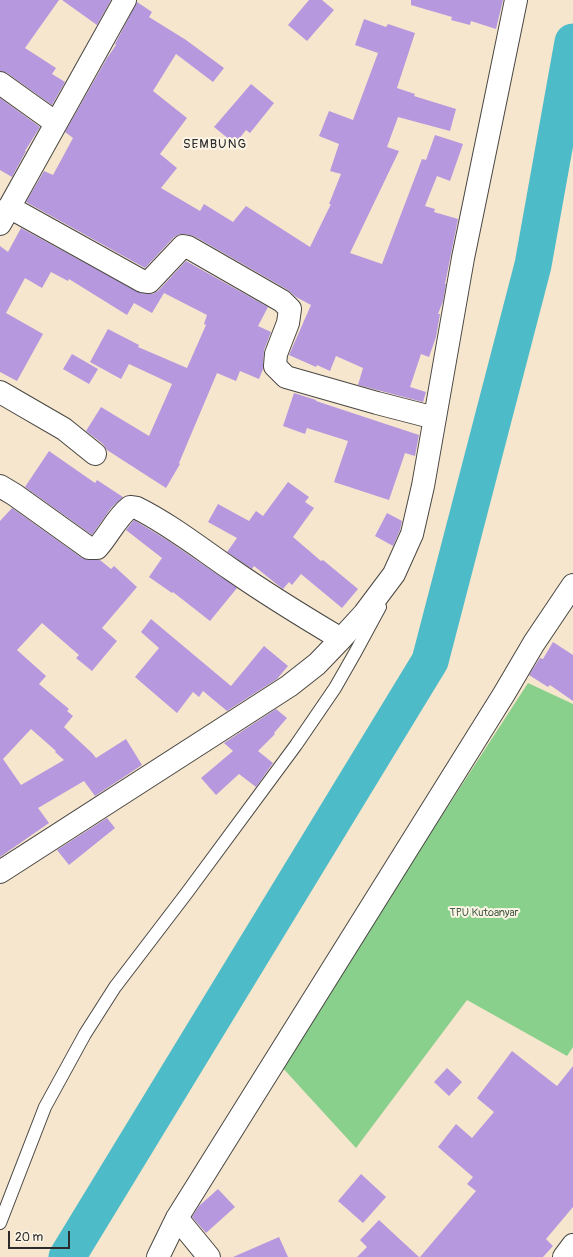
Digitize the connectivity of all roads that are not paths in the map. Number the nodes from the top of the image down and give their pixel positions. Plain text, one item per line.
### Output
1 (125, 0) edge
2 (516, 0) edge
3 (0, 83) edge
4 (56, 123) junction
5 (5, 215) edge
6 (0, 392) edge
7 (435, 418) junction
8 (95, 454) dead end
9 (0, 486) edge
10 (394, 574) junction
11 (573, 585) edge
12 (341, 639) junction
13 (0, 872) edge
14 (177, 1218) junction
15 (0, 1222) edge
16 (573, 1245) edge
17 (158, 1257) edge
18 (209, 1257) edge
19 (564, 1257) edge

1 - 4 street
2 - 7 street
3 - 4 street
4 - 5 street
5 - 7 street
6 - 8 street
7 - 10 street
9 - 12 street
10 - 12 street
10 - 15 lane
11 - 14 street
12 - 13 street
14 - 17 street
14 - 18 street
16 - 19 street

